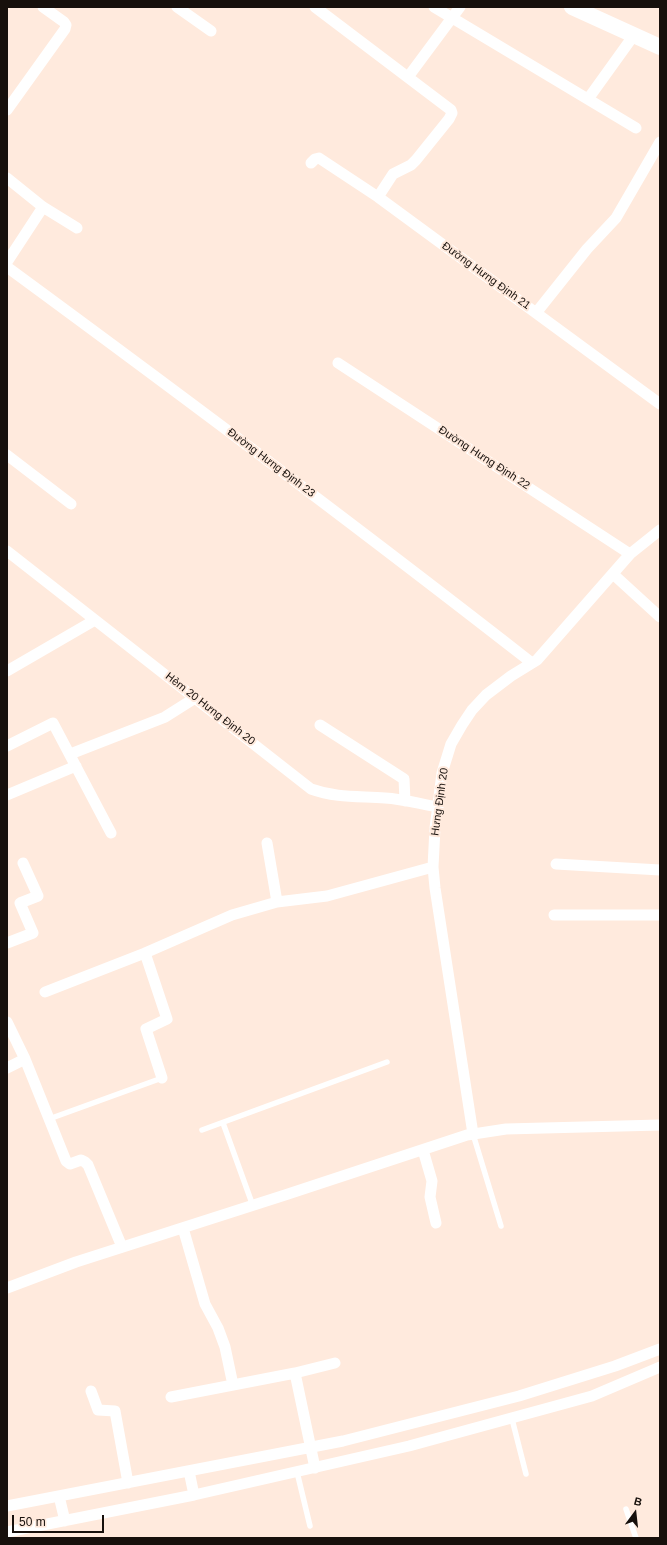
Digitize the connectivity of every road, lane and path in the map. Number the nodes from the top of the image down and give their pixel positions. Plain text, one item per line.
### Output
1 (43, 7) edge
2 (177, 7) edge
3 (315, 7) edge
4 (434, 7) edge
5 (460, 7) edge
6 (572, 7) edge
7 (451, 18) junction
8 (212, 31) dead end
9 (634, 35) junction
10 (660, 47) edge
11 (408, 77) junction
12 (588, 99) junction
13 (7, 110) edge
14 (636, 128) dead end
15 (660, 142) edge
16 (311, 163) dead end
17 (7, 178) edge
18 (378, 197) junction
19 (43, 207) junction
20 (77, 228) dead end
21 (7, 262) edge
22 (7, 267) edge
23 (536, 313) junction
24 (338, 363) dead end
25 (660, 404) edge
26 (7, 455) edge
27 (71, 504) dead end
28 (660, 530) edge
29 (7, 551) edge
30 (630, 554) junction
31 (613, 574) junction
32 (660, 617) edge
33 (95, 620) junction
34 (532, 663) junction
35 (7, 670) edge
36 (195, 698) junction
37 (320, 725) dead end
38 (7, 746) edge
39 (70, 754) junction
40 (76, 766) junction
41 (7, 795) edge
42 (405, 801) junction
43 (438, 807) junction
44 (111, 833) dead end
45 (267, 843) dead end
46 (23, 863) dead end
47 (556, 864) dead end
48 (433, 867) junction
49 (660, 870) edge
50 (277, 902) junction
51 (554, 915) dead end
52 (660, 915) edge
53 (7, 942) edge
54 (145, 953) junction
55 (45, 992) dead end
56 (7, 1022) edge
57 (26, 1059) junction
58 (387, 1062) dead end
59 (7, 1068) edge
60 (162, 1078) joint
61 (50, 1119) junction
62 (223, 1123) junction
63 (660, 1125) edge
64 (202, 1130) dead end
65 (473, 1134) junction
66 (423, 1150) junction
67 (254, 1206) junction
68 (436, 1223) dead end
69 (501, 1226) dead end
70 (183, 1228) junction
71 (122, 1247) junction
72 (7, 1288) edge
73 (660, 1349) edge
74 (335, 1363) dead end
75 (660, 1367) edge
76 (295, 1373) junction
77 (233, 1385) junction
78 (91, 1391) dead end
79 (171, 1397) dead end
80 (512, 1419) junction
81 (310, 1447) junction
82 (315, 1468) junction
83 (189, 1471) junction
84 (297, 1472) junction
85 (526, 1474) dead end
86 (128, 1483) junction
87 (194, 1495) junction
88 (59, 1496) junction
89 (7, 1506) edge
90 (626, 1509) dead end
91 (65, 1522) junction
92 (310, 1526) dead end
93 (7, 1532) edge
94 (636, 1538) edge

1 - 13 street
2 - 8 street
3 - 11 street
4 - 7 street
5 - 7 street
6 - 9 street
7 - 11 street
7 - 12 street
9 - 10 street
9 - 12 street
11 - 18 street
12 - 14 street
15 - 23 street
16 - 18 street, Đường Hưng Định 21
17 - 19 street
18 - 23 street, Đường Hưng Định 21
19 - 20 street
19 - 21 street
22 - 34 street, Đường Hưng Định 23
23 - 25 street, Đường Hưng Định 21
24 - 30 street, Đường Hưng Định 22
26 - 27 street
28 - 30 street, Hưng Định 20
29 - 33 street, Hẻm 20 Hưng Định 20
30 - 31 street, Hưng Định 20
31 - 32 street
31 - 34 street, Hưng Định 20
33 - 35 street
33 - 36 street, Hẻm 20 Hưng Định 20
34 - 43 street, Hưng Định 20
36 - 39 street
36 - 42 street, Hẻm 20 Hưng Định 20
37 - 42 street
38 - 39 street
39 - 40 street
40 - 41 street
40 - 44 street
42 - 43 street, Hẻm 20 Hưng Định 20
43 - 48 street, Hưng Định 20
45 - 50 street
46 - 53 street
47 - 49 street
48 - 50 street
48 - 65 street, Hưng Định 20
50 - 54 street
51 - 52 street
54 - 55 street
54 - 60 street
56 - 57 street
57 - 59 street
57 - 61 street
58 - 62 lane
60 - 61 lane
61 - 71 street
62 - 64 lane
62 - 67 lane
63 - 65 street
65 - 66 street
65 - 69 lane
66 - 67 street
66 - 68 street
67 - 70 street
70 - 71 street
70 - 77 street
71 - 72 street
73 - 81 street
74 - 76 street
75 - 80 street
76 - 77 street
76 - 81 street
77 - 79 street
78 - 86 street
80 - 82 street
80 - 85 lane
81 - 82 street
81 - 83 street
82 - 84 street
83 - 86 street
83 - 87 street
84 - 87 street
84 - 92 lane
86 - 88 street
87 - 91 street
88 - 89 street
88 - 91 street
90 - 94 lane
91 - 93 street

